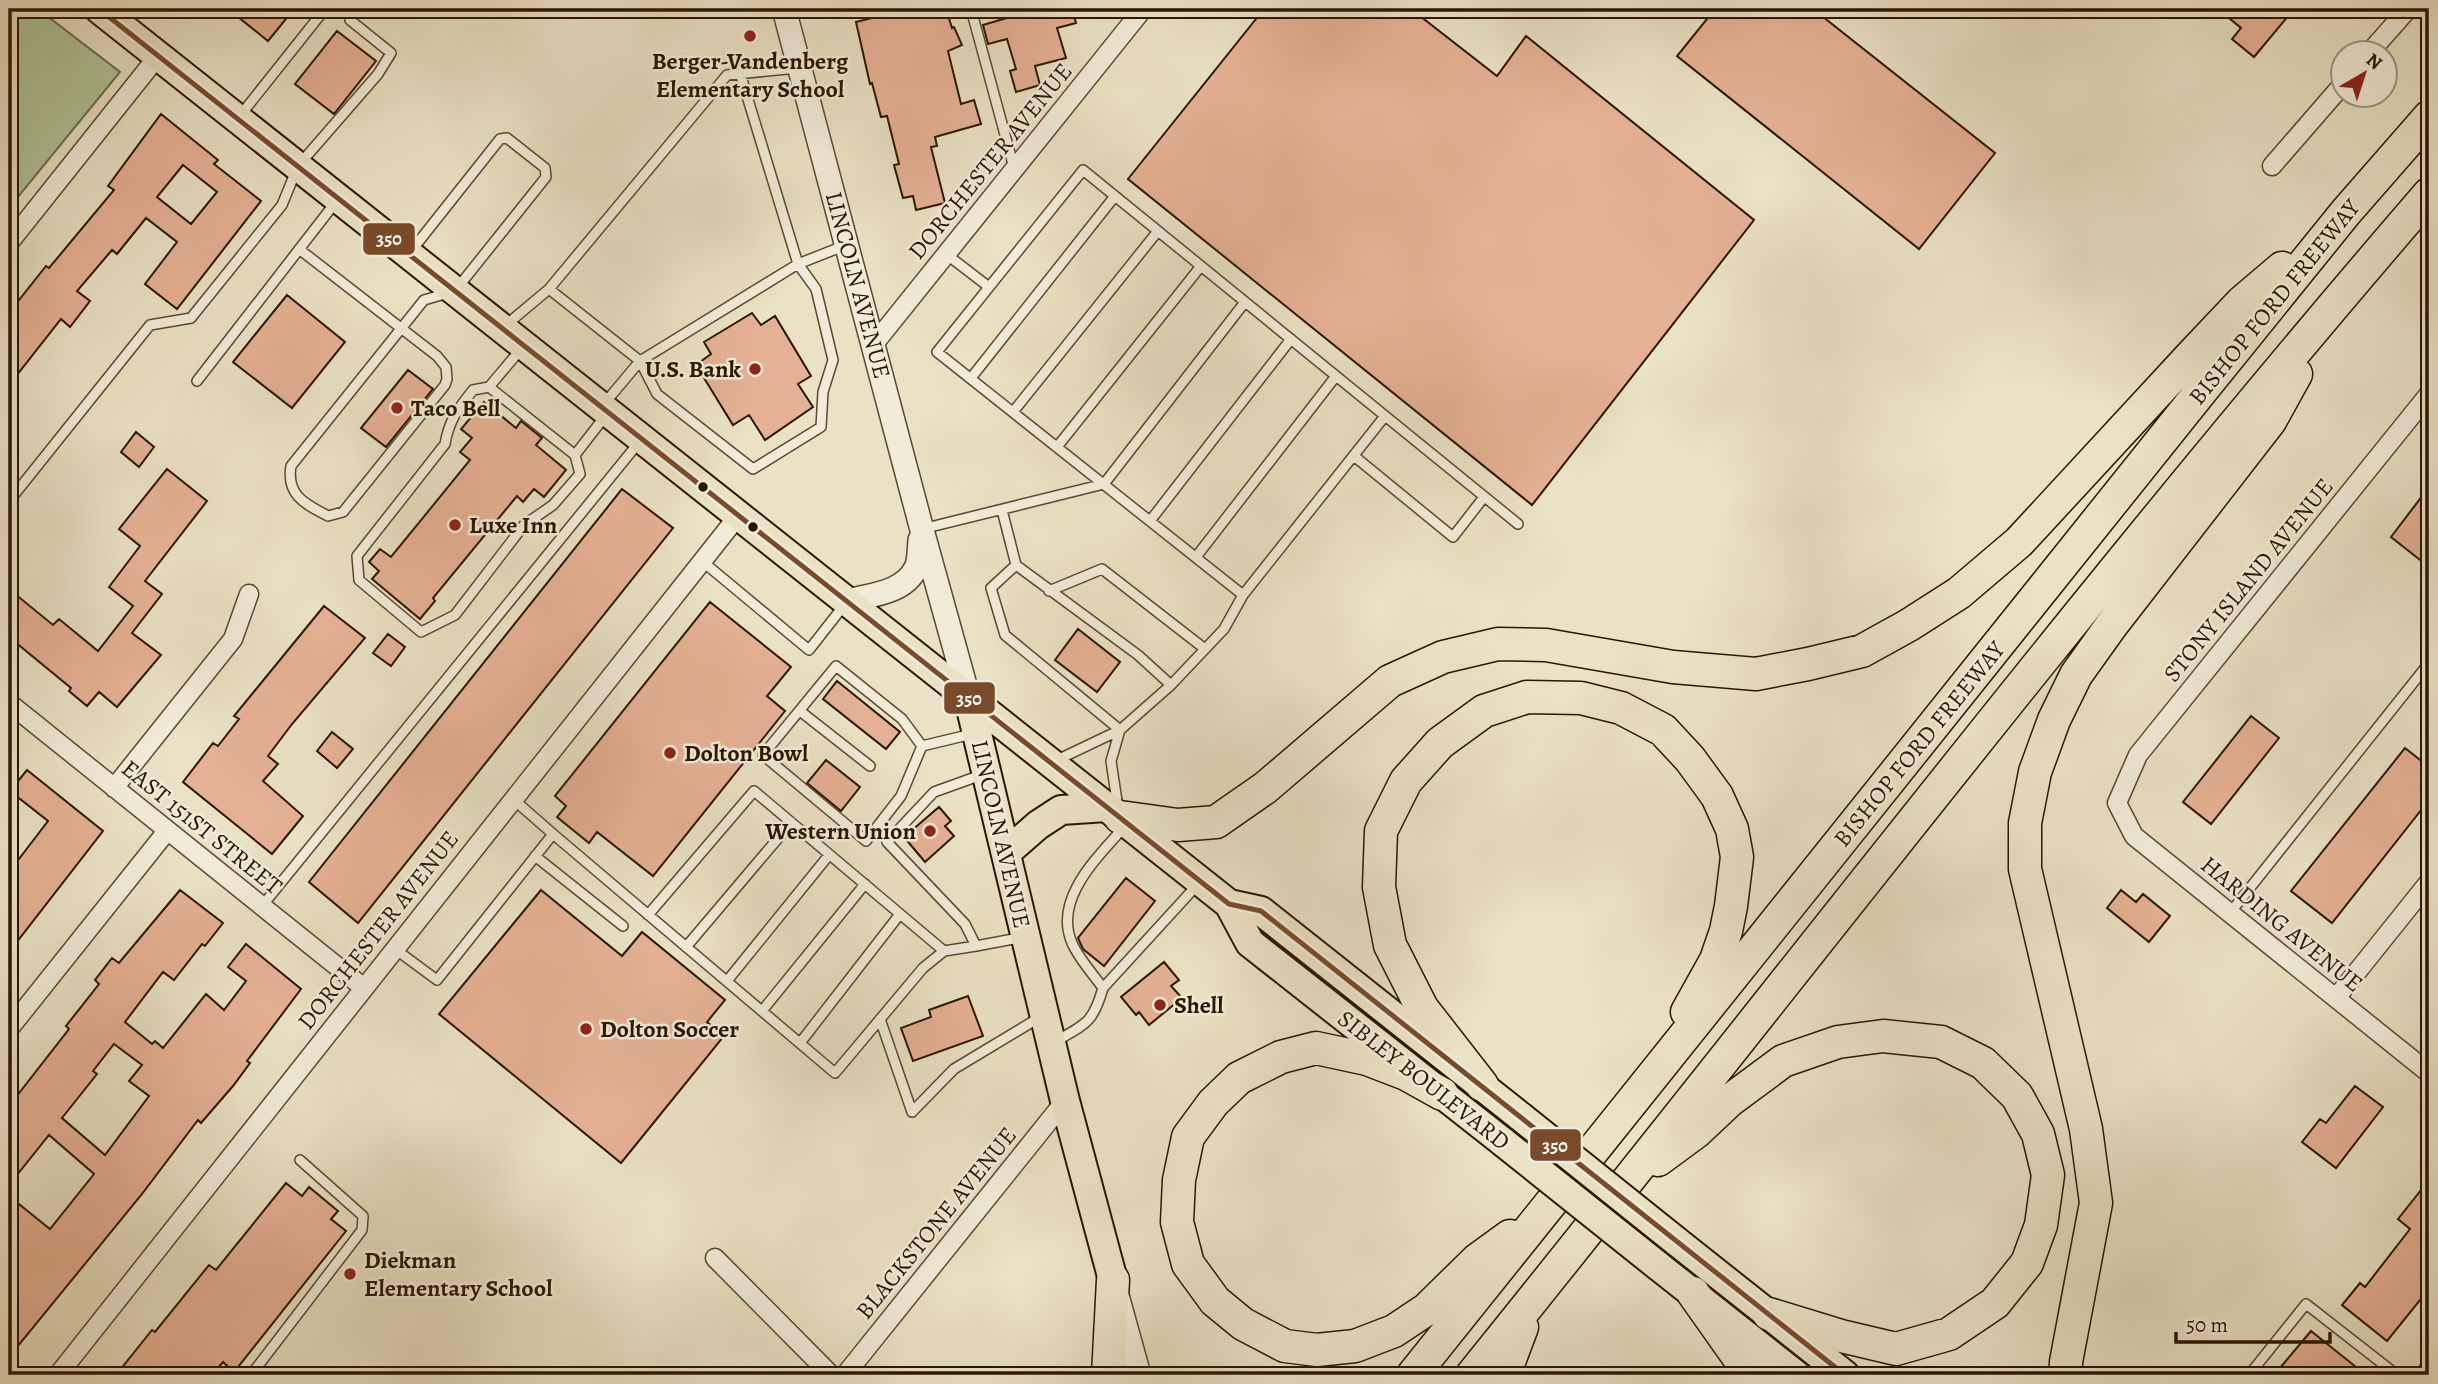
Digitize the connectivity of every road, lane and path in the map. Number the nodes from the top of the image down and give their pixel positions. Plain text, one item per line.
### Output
1 (99, 9) edge
2 (325, 9) edge
3 (784, 9) edge
4 (971, 9) edge
5 (1143, 9) edge
6 (2408, 9) edge
7 (1129, 17) edge
8 (350, 20) dead end
9 (2382, 38) edge
10 (159, 56) junction
11 (800, 68) junction
12 (740, 74) junction
13 (2330, 98) edge
14 (2429, 117) edge
15 (238, 118) junction
16 (298, 166) junction
17 (2272, 166) dead end
18 (1014, 169) junction
19 (2429, 194) edge
20 (1115, 196) junction
21 (338, 199) junction
22 (2346, 212) junction
23 (1158, 231) junction
24 (9, 243) edge
25 (847, 245) junction
26 (299, 249) junction
27 (408, 254) junction
28 (946, 254) junction
29 (797, 264) junction
30 (1201, 266) junction
31 (989, 288) junction
32 (549, 289) junction
33 (455, 291) junction
34 (1245, 302) junction
35 (2335, 303) junction
36 (401, 328) junction
37 (502, 328) junction
38 (1291, 339) junction
39 (874, 344) junction
40 (523, 346) junction
41 (640, 361) junction
42 (1336, 376) junction
43 (971, 379) junction
44 (197, 381) dead end
45 (489, 387) junction
46 (2429, 394) edge
47 (604, 410) junction
48 (1013, 412) junction
49 (1385, 416) junction
50 (641, 440) junction
51 (1057, 447) junction
52 (575, 455) junction
53 (1354, 456) junction
54 (1104, 484) junction
55 (14, 495) dead end
56 (1484, 497) junction
57 (1002, 510) junction
58 (738, 516) junction
59 (1150, 521) junction
60 (1518, 524) dead end
61 (922, 530) junction
62 (1196, 557) junction
63 (702, 561) junction
64 (1016, 565) junction
65 (1049, 591) junction
66 (249, 594) dead end
67 (1243, 595) junction
68 (847, 601) junction
69 (1205, 649) junction
70 (2429, 663) edge
71 (1171, 685) junction
72 (968, 696) junction
73 (9, 704) edge
74 (800, 711) junction
75 (1120, 730) junction
76 (977, 733) junction
77 (922, 746) junction
78 (1052, 763) junction
79 (870, 766) dead end
80 (986, 774) junction
81 (114, 788) junction
82 (513, 799) junction
83 (2117, 803) joint
84 (1118, 816) junction
85 (791, 823) junction
86 (167, 831) junction
87 (553, 834) junction
88 (1006, 853) junction
89 (829, 855) junction
90 (535, 856) junction
91 (1200, 881) junction
92 (2429, 882) edge
93 (865, 884) junction
94 (1229, 904) junction
95 (262, 906) junction
96 (900, 914) junction
97 (2230, 914) junction
98 (648, 915) junction
99 (623, 926) dead end
100 (1026, 936) junction
101 (976, 946) junction
102 (686, 947) junction
103 (395, 949) junction
104 (944, 951) junction
105 (727, 981) junction
106 (364, 988) junction
107 (1102, 988) junction
108 (2336, 998) junction
109 (762, 1011) junction
110 (1045, 1014) junction
111 (880, 1019) junction
112 (9, 1029) edge
113 (800, 1043) junction
114 (1051, 1043) junction
115 (1662, 1066) junction
116 (2429, 1073) edge
117 (1482, 1085) junction
118 (1443, 1094) junction
119 (1065, 1101) junction
120 (299, 1160) dead end
121 (1628, 1181) junction
122 (1542, 1213) junction
123 (715, 1258) dead end
124 (1113, 1280) junction
125 (1693, 1293) junction
126 (1531, 1303) junction
127 (1769, 1314) junction
128 (2429, 1369) edge
129 (58, 1375) edge
130 (251, 1375) edge
131 (831, 1375) edge
132 (845, 1375) edge
133 (1108, 1375) edge
134 (1139, 1375) edge
135 (1413, 1375) edge
136 (1472, 1375) edge
137 (1504, 1375) edge
138 (1751, 1375) edge
139 (1796, 1375) edge
140 (1845, 1375) edge
141 (2066, 1375) edge
142 (2249, 1375) edge
143 (2397, 1375) edge
144 (2424, 1375) edge

1 - 10 main road
2 - 15 lane
3 - 11 street, LINCOLN AVENUE
4 - 18 lane
5 - 7 street, DORCHESTER AVENUE
6 - 9 street
7 - 18 street, DORCHESTER AVENUE
8 - 16 lane
10 - 15 main road
10 - 24 street
11 - 12 lane
11 - 25 street, LINCOLN AVENUE
12 - 29 lane
12 - 32 lane
13 - 17 street
14 - 22 highway, BISHOP FORD FREEWAY
15 - 16 main road
16 - 21 main road
16 - 55 lane
18 - 28 street, DORCHESTER AVENUE
19 - 35 highway, BISHOP FORD FREEWAY
20 - 23 lane
20 - 31 lane
20 - 43 lane
21 - 26 lane
21 - 27 main road
22 - 84 highway
22 - 115 highway, BISHOP FORD FREEWAY
23 - 30 lane
23 - 48 lane
25 - 29 lane
25 - 39 street, LINCOLN AVENUE
26 - 36 lane
26 - 44 lane
27 - 33 main road
27 - 33 lane
28 - 31 lane
28 - 39 street, DORCHESTER AVENUE
29 - 41 lane
29 - 41 lane
30 - 34 lane
30 - 51 lane
31 - 43 lane
32 - 37 lane
32 - 41 lane
33 - 36 lane
33 - 37 main road
34 - 38 lane
34 - 54 lane
35 - 121 highway, BISHOP FORD FREEWAY
35 - 141 highway
36 - 36 lane
37 - 40 main road
38 - 42 lane
38 - 59 lane
39 - 61 street, LINCOLN AVENUE
40 - 45 lane
40 - 47 main road
41 - 47 lane
42 - 49 lane
42 - 62 lane
43 - 48 lane
45 - 52 lane
45 - 52 lane
46 - 83 street, STONY ISLAND AVENUE
47 - 50 main road
47 - 52 lane
48 - 51 lane
49 - 53 lane
49 - 56 lane
50 - 58 main road
50 - 95 lane
51 - 54 lane
53 - 56 lane
53 - 67 lane
54 - 57 lane
54 - 59 lane
56 - 60 lane
57 - 61 lane
57 - 64 lane
58 - 63 street, DORCHESTER AVENUE
58 - 68 main road
59 - 62 lane
61 - 68 street
61 - 72 street, LINCOLN AVENUE
62 - 67 lane
63 - 68 lane
63 - 82 street, DORCHESTER AVENUE
64 - 65 lane
64 - 75 lane
65 - 69 lane
65 - 71 lane
66 - 81 street
67 - 69 lane
68 - 72 main road
69 - 71 lane
70 - 97 lane
71 - 75 lane
72 - 76 main road, LINCOLN AVENUE
72 - 78 main road
73 - 81 street, EAST 151ST STREET
74 - 77 lane
74 - 77 lane
74 - 79 lane
75 - 78 lane
75 - 84 lane
76 - 77 lane
76 - 80 main road, LINCOLN AVENUE
78 - 84 main road
80 - 88 main road, LINCOLN AVENUE
80 - 101 lane
81 - 86 street, EAST 151ST STREET
82 - 87 lane
82 - 103 street, DORCHESTER AVENUE
83 - 97 street, HARDING AVENUE
84 - 88 main road
84 - 91 main road
84 - 107 lane
85 - 89 lane
85 - 98 lane
85 - 102 lane
86 - 95 street, EAST 151ST STREET
86 - 112 street
87 - 90 lane
87 - 98 lane
88 - 100 main road, LINCOLN AVENUE
89 - 93 lane
89 - 105 lane
90 - 99 lane
90 - 103 lane
91 - 94 main road
91 - 107 lane
92 - 108 street
93 - 96 lane
93 - 109 lane
94 - 117 main road
94 - 118 main road, SIBLEY BOULEVARD
95 - 106 street, EAST 151ST STREET
96 - 104 lane
96 - 113 lane
97 - 108 street, HARDING AVENUE
98 - 102 lane
100 - 101 lane
100 - 110 main road, LINCOLN AVENUE
101 - 104 lane
102 - 105 lane
103 - 106 street, DORCHESTER AVENUE
104 - 111 lane
105 - 109 lane
106 - 129 street, DORCHESTER AVENUE
107 - 114 lane
108 - 116 street, HARDING AVENUE
109 - 113 lane
110 - 111 lane
110 - 114 main road, LINCOLN AVENUE
111 - 113 lane
114 - 119 main road, LINCOLN AVENUE
115 - 117 highway
115 - 122 highway, BISHOP FORD FREEWAY
117 - 127 main road, bridge
118 - 122 highway
118 - 125 main road, SIBLEY BOULEVARD, bridge
119 - 124 main road, LINCOLN AVENUE
119 - 132 street, BLACKSTONE AVENUE
120 - 130 lane
121 - 126 highway, BISHOP FORD FREEWAY
121 - 127 highway
122 - 135 highway, BISHOP FORD FREEWAY
123 - 131 street
124 - 133 highway
124 - 134 street, LINCOLN AVENUE
125 - 138 highway
125 - 139 main road, SIBLEY BOULEVARD
126 - 136 highway, BISHOP FORD FREEWAY
126 - 137 highway
127 - 140 main road
128 - 144 street
142 - 143 lane

